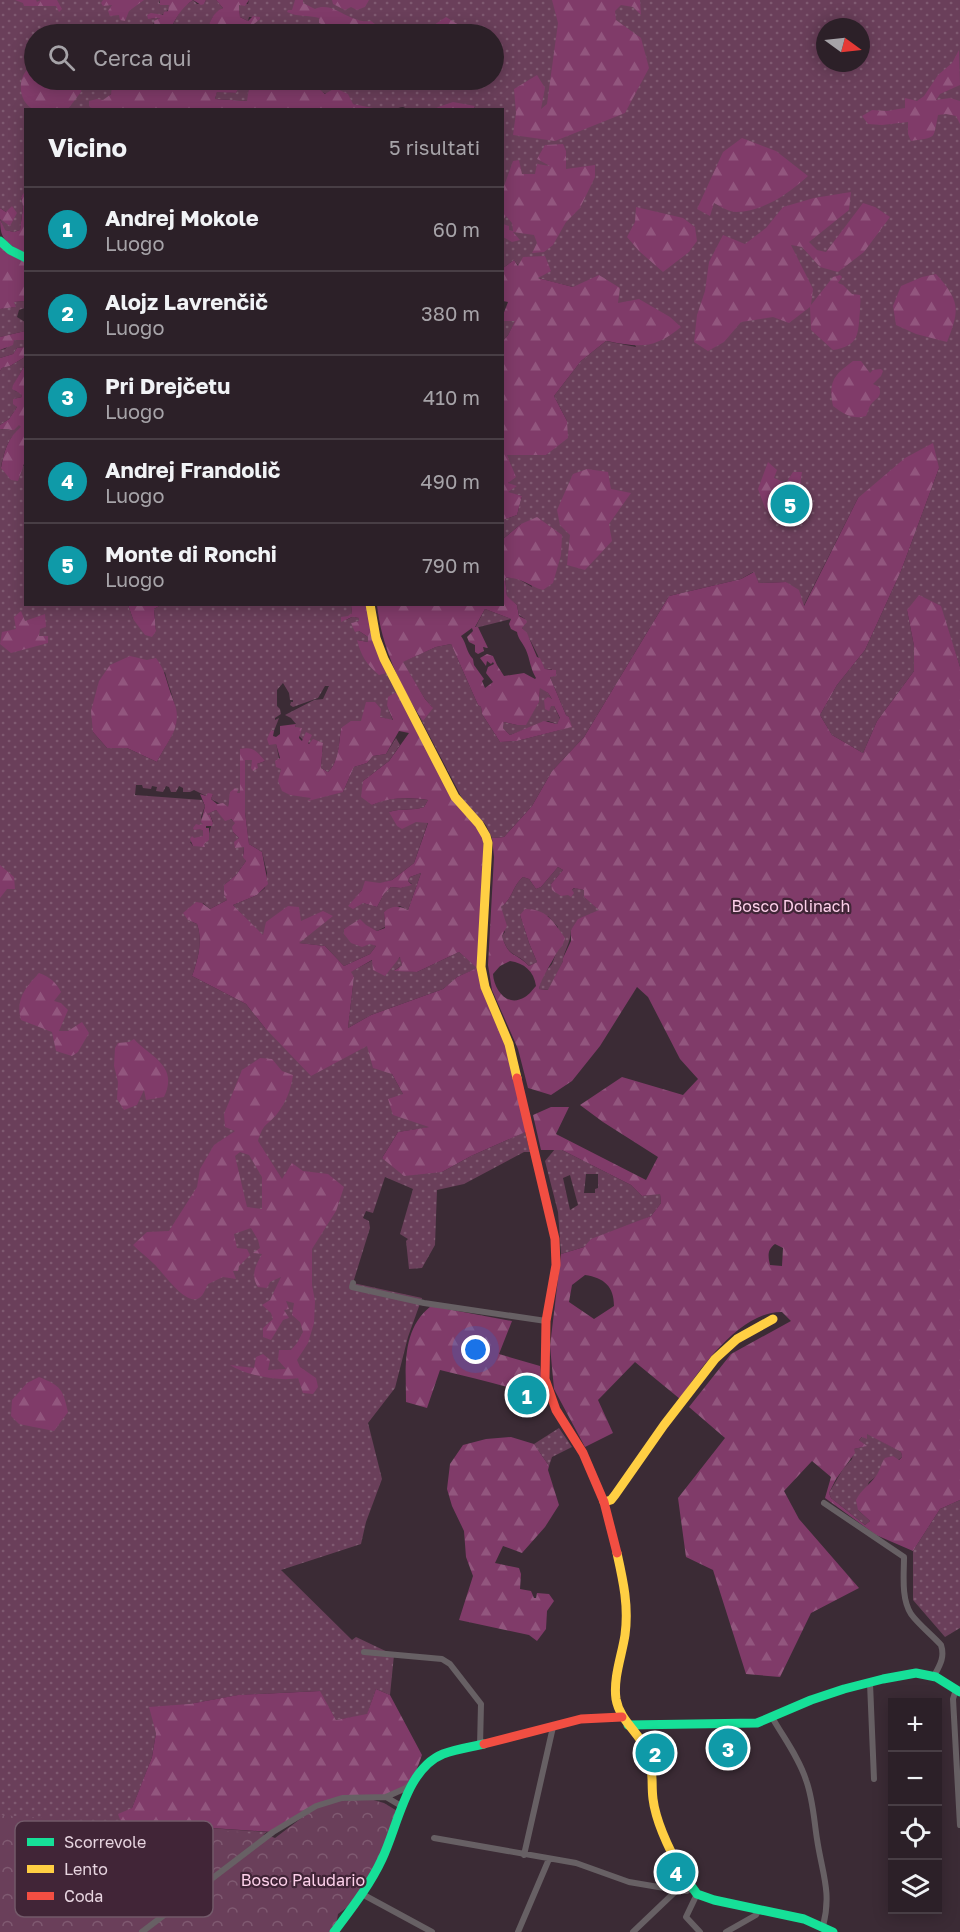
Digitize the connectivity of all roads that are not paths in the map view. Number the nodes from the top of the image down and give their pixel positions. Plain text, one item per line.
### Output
1 (0, 241) edge
2 (24, 257) edge
3 (370, 606) edge
4 (352, 1285) dead end
5 (773, 1319) dead end
6 (546, 1322) junction
7 (604, 1502) junction
8 (824, 1503) dead end
9 (364, 1652) dead end
10 (934, 1676) junction
11 (870, 1683) junction
12 (958, 1691) edge
13 (622, 1717) junction
14 (772, 1719) junction
15 (628, 1725) junction
16 (552, 1727) junction
17 (480, 1746) junction
18 (419, 1773) junction
19 (874, 1779) dead end
20 (386, 1797) junction
21 (403, 1806) junction
22 (960, 1825) edge
23 (434, 1838) dead end
24 (524, 1855) junction
25 (549, 1859) junction
26 (213, 1877) edge
27 (677, 1890) junction
28 (694, 1890) junction
29 (362, 1894) junction
30 (758, 1911) junction
31 (161, 1917) edge
32 (824, 1926) junction
33 (141, 1932) edge
34 (334, 1932) edge
35 (432, 1932) edge
36 (518, 1932) edge
37 (633, 1932) edge
38 (700, 1932) edge
39 (726, 1932) edge
40 (834, 1932) edge

1 - 2 street
3 - 6 street
4 - 6 street
5 - 7 street
6 - 7 street
7 - 13 street
8 - 10 street
9 - 17 street
10 - 11 street
10 - 12 street
11 - 14 street
11 - 19 street
12 - 22 street
13 - 15 street
13 - 16 street
14 - 15 street
14 - 32 street
15 - 28 street
16 - 17 street
16 - 24 street
17 - 18 street
18 - 20 street
18 - 21 street
20 - 21 street
20 - 26 street
21 - 29 street
23 - 24 street
24 - 25 street
25 - 27 street
25 - 36 street
27 - 28 street
27 - 37 street
28 - 30 street
28 - 38 street
29 - 34 street
29 - 35 street
30 - 32 street
30 - 39 street
31 - 33 street
32 - 40 street

